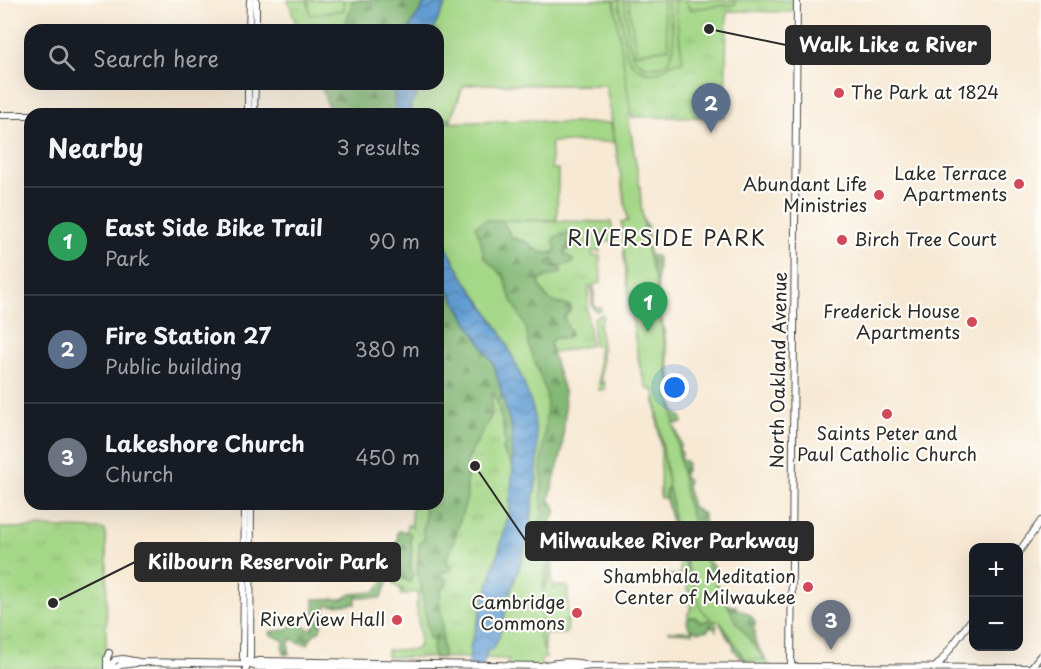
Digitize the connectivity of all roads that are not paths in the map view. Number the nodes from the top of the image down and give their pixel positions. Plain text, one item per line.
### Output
1 (249, 0) edge
2 (256, 0) edge
3 (797, 0) edge
4 (249, 24) edge
5 (256, 24) edge
6 (248, 90) edge
7 (255, 90) edge
8 (248, 108) edge
9 (254, 108) edge
10 (0, 115) edge
11 (24, 115) edge
12 (245, 510) edge
13 (251, 510) edge
14 (1041, 521) edge
15 (1023, 546) edge
16 (969, 623) edge
17 (1041, 655) edge
18 (139, 662) junction
19 (329, 665) edge
20 (246, 667) edge
21 (791, 668) edge
22 (934, 668) edge
23 (1030, 668) edge
24 (1041, 668) edge
25 (108, 669) edge
26 (114, 669) edge

1 - 4 main road
2 - 5 main road
3 - 21 main road, North Oakland Avenue
6 - 8 main road
7 - 9 main road
10 - 11 main road
12 - 20 main road
13 - 20 main road
14 - 15 main road
16 - 22 main road
17 - 23 main road
18 - 20 main road
18 - 25 main road
18 - 26 main road
19 - 20 main road
19 - 21 main road
21 - 22 main road
22 - 23 main road
23 - 24 main road

